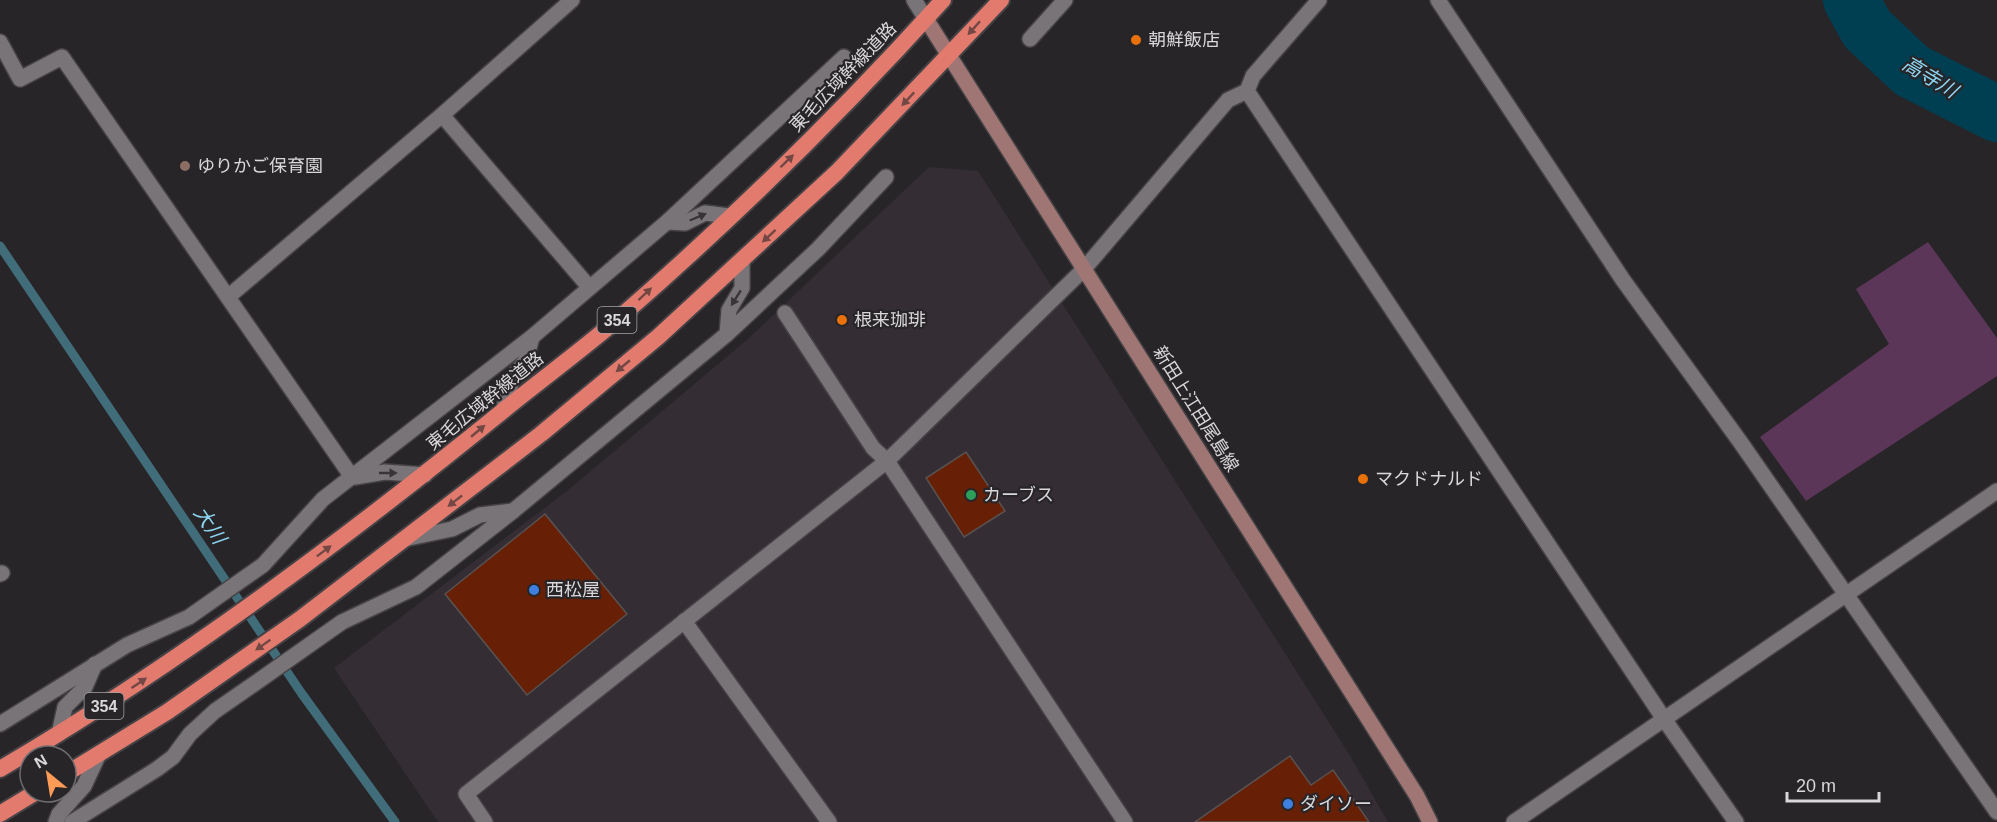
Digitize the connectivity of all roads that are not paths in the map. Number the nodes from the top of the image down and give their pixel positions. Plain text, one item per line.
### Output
1 (572, 0) edge
2 (914, 0) edge
3 (943, 0) edge
4 (1001, 0) edge
5 (1065, 0) edge
6 (1319, 0) edge
7 (1438, 0) edge
8 (926, 19) junction
9 (1030, 39) dead end
10 (0, 45) edge
11 (844, 57) dead end
12 (948, 57) junction
13 (1247, 92) junction
14 (442, 115) junction
15 (886, 177) dead end
16 (729, 216) junction
17 (667, 222) junction
18 (742, 262) junction
19 (1084, 268) junction
20 (589, 287) junction
21 (228, 297) junction
22 (785, 312) dead end
23 (727, 334) junction
24 (532, 337) junction
25 (502, 411) junction
26 (887, 461) junction
27 (425, 475) junction
28 (352, 477) junction
29 (1997, 491) edge
30 (513, 512) junction
31 (409, 538) junction
32 (1845, 596) junction
33 (684, 621) junction
34 (95, 664) junction
35 (1664, 719) junction
36 (0, 724) edge
37 (59, 735) junction
38 (98, 756) junction
39 (78, 767) edge
40 (0, 769) edge
41 (18, 803) edge
42 (1997, 812) edge
43 (0, 814) edge
44 (56, 822) edge
45 (72, 822) edge
46 (485, 822) edge
47 (829, 822) edge
48 (1125, 822) edge
49 (1430, 822) edge
50 (1514, 822) edge
51 (1736, 822) edge

1 - 14 street
2 - 8 street
3 - 8 highway, 東毛広域幹線道路 / 354
4 -> 12 highway, 354
5 - 9 street
6 - 13 street
7 - 32 street
8 - 12 main road, 新田上江田尾島線
16 -> 8 highway, 東毛広域幹線道路 / 354
10 - 21 street
11 - 17 street
12 -> 18 highway, 354
12 - 19 main road, 新田上江田尾島線
13 - 19 street
13 - 35 street
14 - 20 street
14 - 21 street
15 - 23 street
17 -> 16 street
25 -> 16 highway, 東毛広域幹線道路 / 354
17 - 20 street
18 -> 23 street
18 -> 31 highway, 354
19 - 26 street
19 - 49 main road, 新田上江田尾島線
20 - 24 street
21 - 28 street
22 - 26 street
23 - 30 street
24 - 25 street
24 - 28 street
27 -> 25 highway, 東毛広域幹線道路 / 354
26 - 33 street
26 - 48 street
28 -> 27 street
37 -> 27 highway, 東毛広域幹線道路 / 354
28 - 34 street
29 - 32 street
30 - 31 street
30 - 45 street
31 -> 38 highway, 354
32 - 35 street
32 - 42 street
33 - 46 street
33 - 47 street
34 - 36 street
34 - 37 street
35 - 50 street
35 - 51 street
37 - 40 highway, 東毛広域幹線道路 / 354
38 - 39 highway, 354
38 - 44 street
41 - 43 highway

